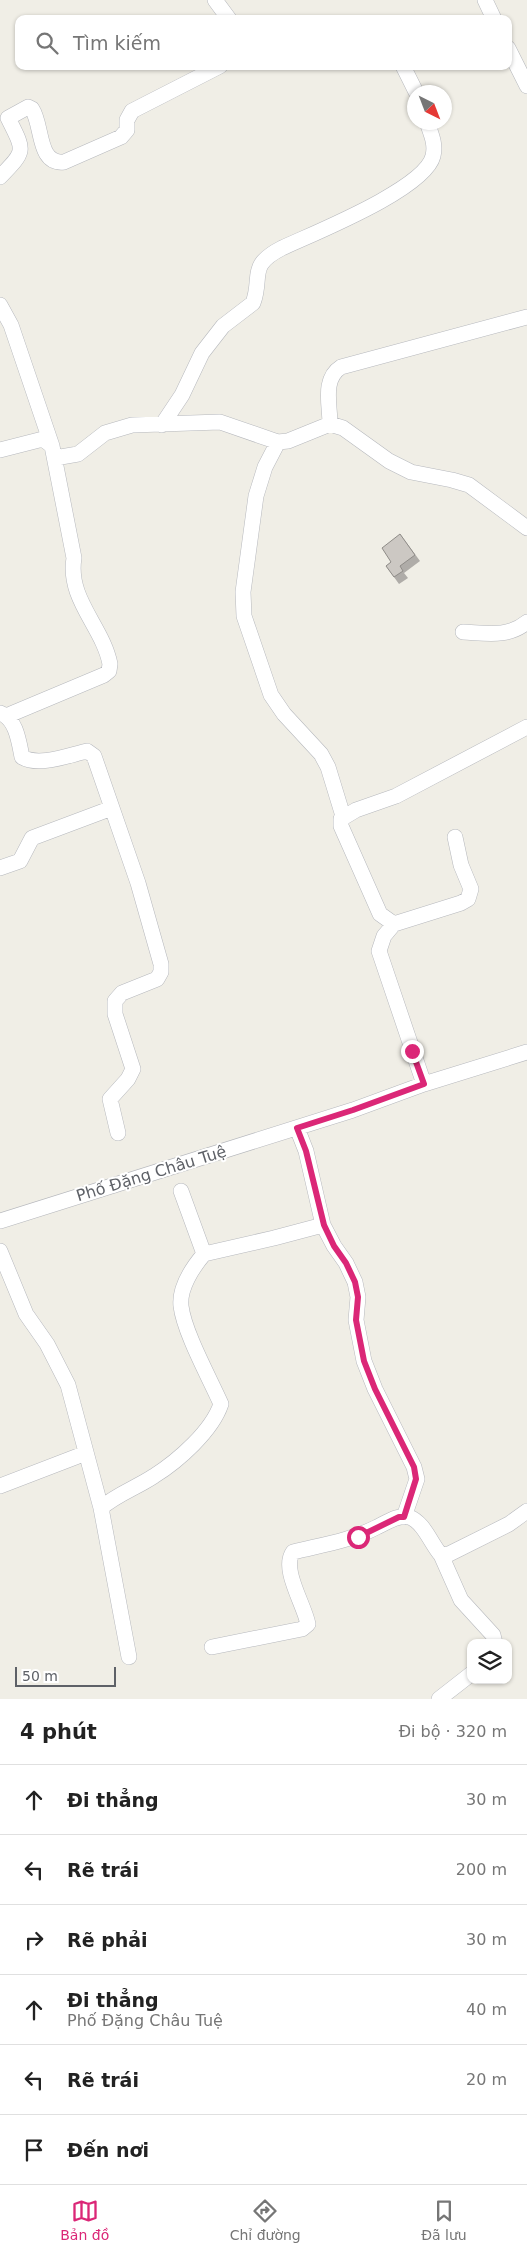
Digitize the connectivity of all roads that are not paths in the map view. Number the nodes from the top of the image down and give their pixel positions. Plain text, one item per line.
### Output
1 (215, 0) edge
2 (486, 0) edge
3 (226, 15) edge
4 (492, 15) edge
5 (512, 56) edge
6 (212, 70) edge
7 (404, 70) edge
8 (412, 85) edge
9 (527, 86) edge
10 (430, 130) edge
11 (0, 177) edge
12 (0, 305) edge
13 (527, 317) edge
14 (330, 424) junction
15 (162, 425) junction
16 (278, 442) junction
17 (0, 450) edge
18 (54, 452) junction
19 (527, 528) edge
20 (527, 622) edge
21 (463, 632) dead end
22 (4, 715) edge
23 (527, 727) edge
24 (112, 808) junction
25 (341, 819) junction
26 (455, 837) dead end
27 (0, 868) edge
28 (394, 924) junction
29 (527, 1052) edge
30 (424, 1084) junction
31 (300, 1127) junction
32 (118, 1133) dead end
33 (181, 1191) dead end
34 (0, 1221) edge
35 (324, 1225) junction
36 (0, 1251) edge
37 (204, 1254) junction
38 (86, 1453) junction
39 (0, 1486) edge
40 (101, 1508) junction
41 (527, 1511) edge
42 (404, 1517) junction
43 (441, 1555) junction
44 (494, 1639) edge
45 (212, 1647) dead end
46 (129, 1657) dead end
47 (467, 1677) edge
48 (439, 1699) edge

1 - 3 street
2 - 4 street
5 - 9 street
6 - 11 street
7 - 8 street
10 - 15 street
12 - 18 street
13 - 14 street
14 - 16 street
14 - 19 street
15 - 16 street
15 - 18 street
16 - 25 street
17 - 18 street
18 - 22 street
20 - 21 street
22 - 24 street
23 - 25 street
24 - 27 street
24 - 32 street
25 - 28 street
26 - 28 street
28 - 30 street
29 - 30 street
30 - 31 street, Phố Đặng Châu Tuệ
31 - 34 street, Phố Đặng Châu Tuệ
31 - 35 street
33 - 37 street
35 - 37 street
35 - 42 street
36 - 38 street
37 - 40 street
38 - 39 street
38 - 40 street
40 - 46 street
41 - 43 street
42 - 43 street
42 - 45 street
43 - 44 street
47 - 48 street

